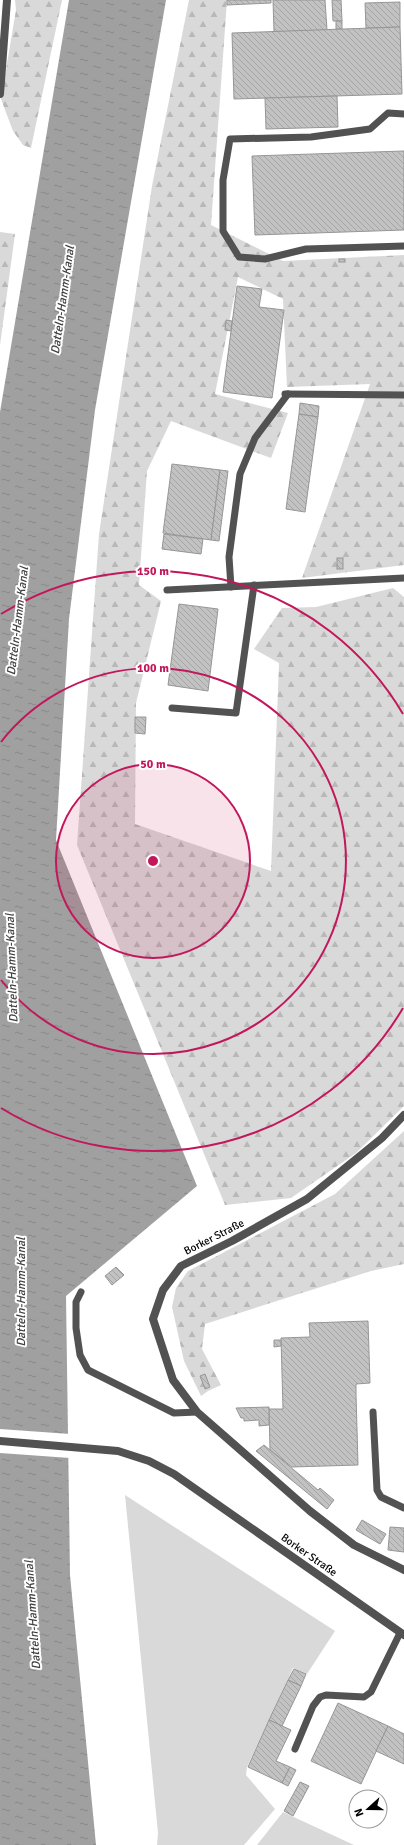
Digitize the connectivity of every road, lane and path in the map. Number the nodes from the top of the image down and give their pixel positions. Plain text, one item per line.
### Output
1 (7, 0) edge
2 (0, 94) edge
3 (404, 114) edge
4 (404, 246) edge
5 (404, 395) edge
6 (404, 578) edge
7 (254, 586) junction
8 (231, 587) junction
9 (167, 590) dead end
10 (172, 708) dead end
11 (404, 1115) edge
12 (81, 1292) dead end
13 (197, 1412) junction
14 (373, 1412) dead end
15 (0, 1441) edge
16 (404, 1508) edge
17 (404, 1570) edge
18 (403, 1632) edge
19 (295, 1750) dead end

1 - 2 street
3 - 4 lane
5 - 8 lane
6 - 7 lane
7 - 8 lane
7 - 10 lane
8 - 9 lane
11 - 13 street, Borker Straße
12 - 13 lane
13 - 17 street, Borker Straße
14 - 16 lane
15 - 18 street, Borker Straße
18 - 19 lane

